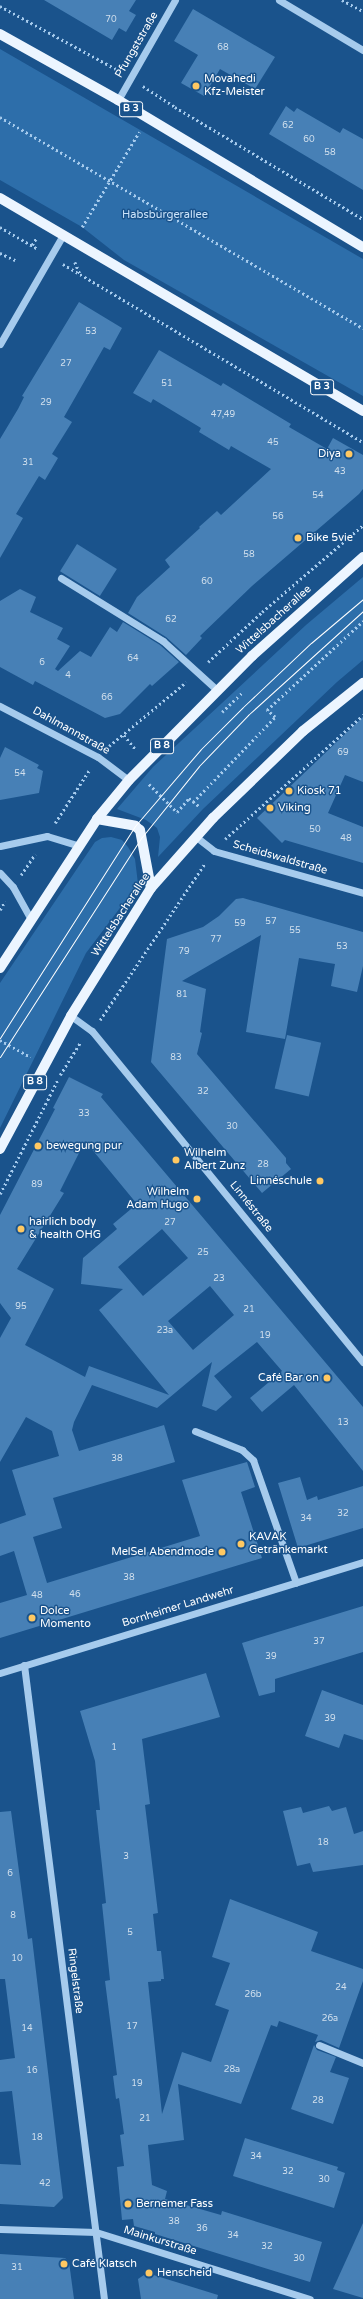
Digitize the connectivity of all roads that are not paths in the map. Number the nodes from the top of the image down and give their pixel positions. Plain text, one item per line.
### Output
1 (175, 0) edge
2 (279, 0) edge
3 (0, 34) edge
4 (363, 50) edge
5 (118, 100) junction
6 (0, 198) edge
7 (63, 235) junction
8 (363, 247) edge
9 (0, 344) edge
10 (363, 411) edge
11 (363, 557) edge
12 (61, 578) dead end
13 (363, 683) edge
14 (217, 690) junction
15 (0, 706) edge
16 (129, 780) junction
17 (98, 819) junction
18 (195, 836) junction
19 (0, 846) edge
20 (79, 846) junction
21 (0, 873) edge
22 (151, 888) junction
23 (363, 893) edge
24 (32, 919) junction
25 (0, 968) edge
26 (71, 1016) junction
27 (0, 1149) edge
28 (363, 1362) edge
29 (195, 1431) dead end
30 (363, 1562) edge
31 (296, 1583) junction
32 (24, 1666) junction
33 (0, 1674) edge
34 (319, 2045) dead end
35 (363, 2063) edge
36 (0, 2229) edge
37 (96, 2232) junction
38 (104, 2299) edge
39 (310, 2299) edge

1 - 5 street, Pfungststraße
2 - 4 street
3 - 5 main road, B 3
5 - 8 main road, B 3
6 - 7 main road, B 3
7 - 9 street
7 - 10 main road, B 3
11 - 14 main road, Wittelsbacherallee / B 8
12 - 14 street
13 - 18 main road, Wittelsbacherallee / B 8
14 - 16 main road, Wittelsbacherallee / B 8
15 - 16 street, Dahlmannstraße
16 - 17 main road, Wittelsbacherallee / B 8
17 - 20 main road, Wittelsbacherallee / B 8
17 - 22 main road
18 - 22 main road, Wittelsbacherallee / B 8
18 - 23 street, Scheidswaldstraße
19 - 20 street
20 - 24 main road, Wittelsbacherallee / B 8
21 - 24 street
22 - 26 main road, Wittelsbacherallee / B 8
24 - 25 main road, Wittelsbacherallee / B 8
26 - 27 main road, Wittelsbacherallee / B 8
26 - 28 street, Linnéstraße
29 - 31 street
30 - 31 street, Bornheimer Landwehr
31 - 32 street, Bornheimer Landwehr
32 - 33 street, Bornheimer Landwehr
32 - 37 street, Ringelstraße
34 - 35 street
36 - 37 street, Mainkurstraße
37 - 38 street, Ringelstraße
37 - 39 street, Mainkurstraße

